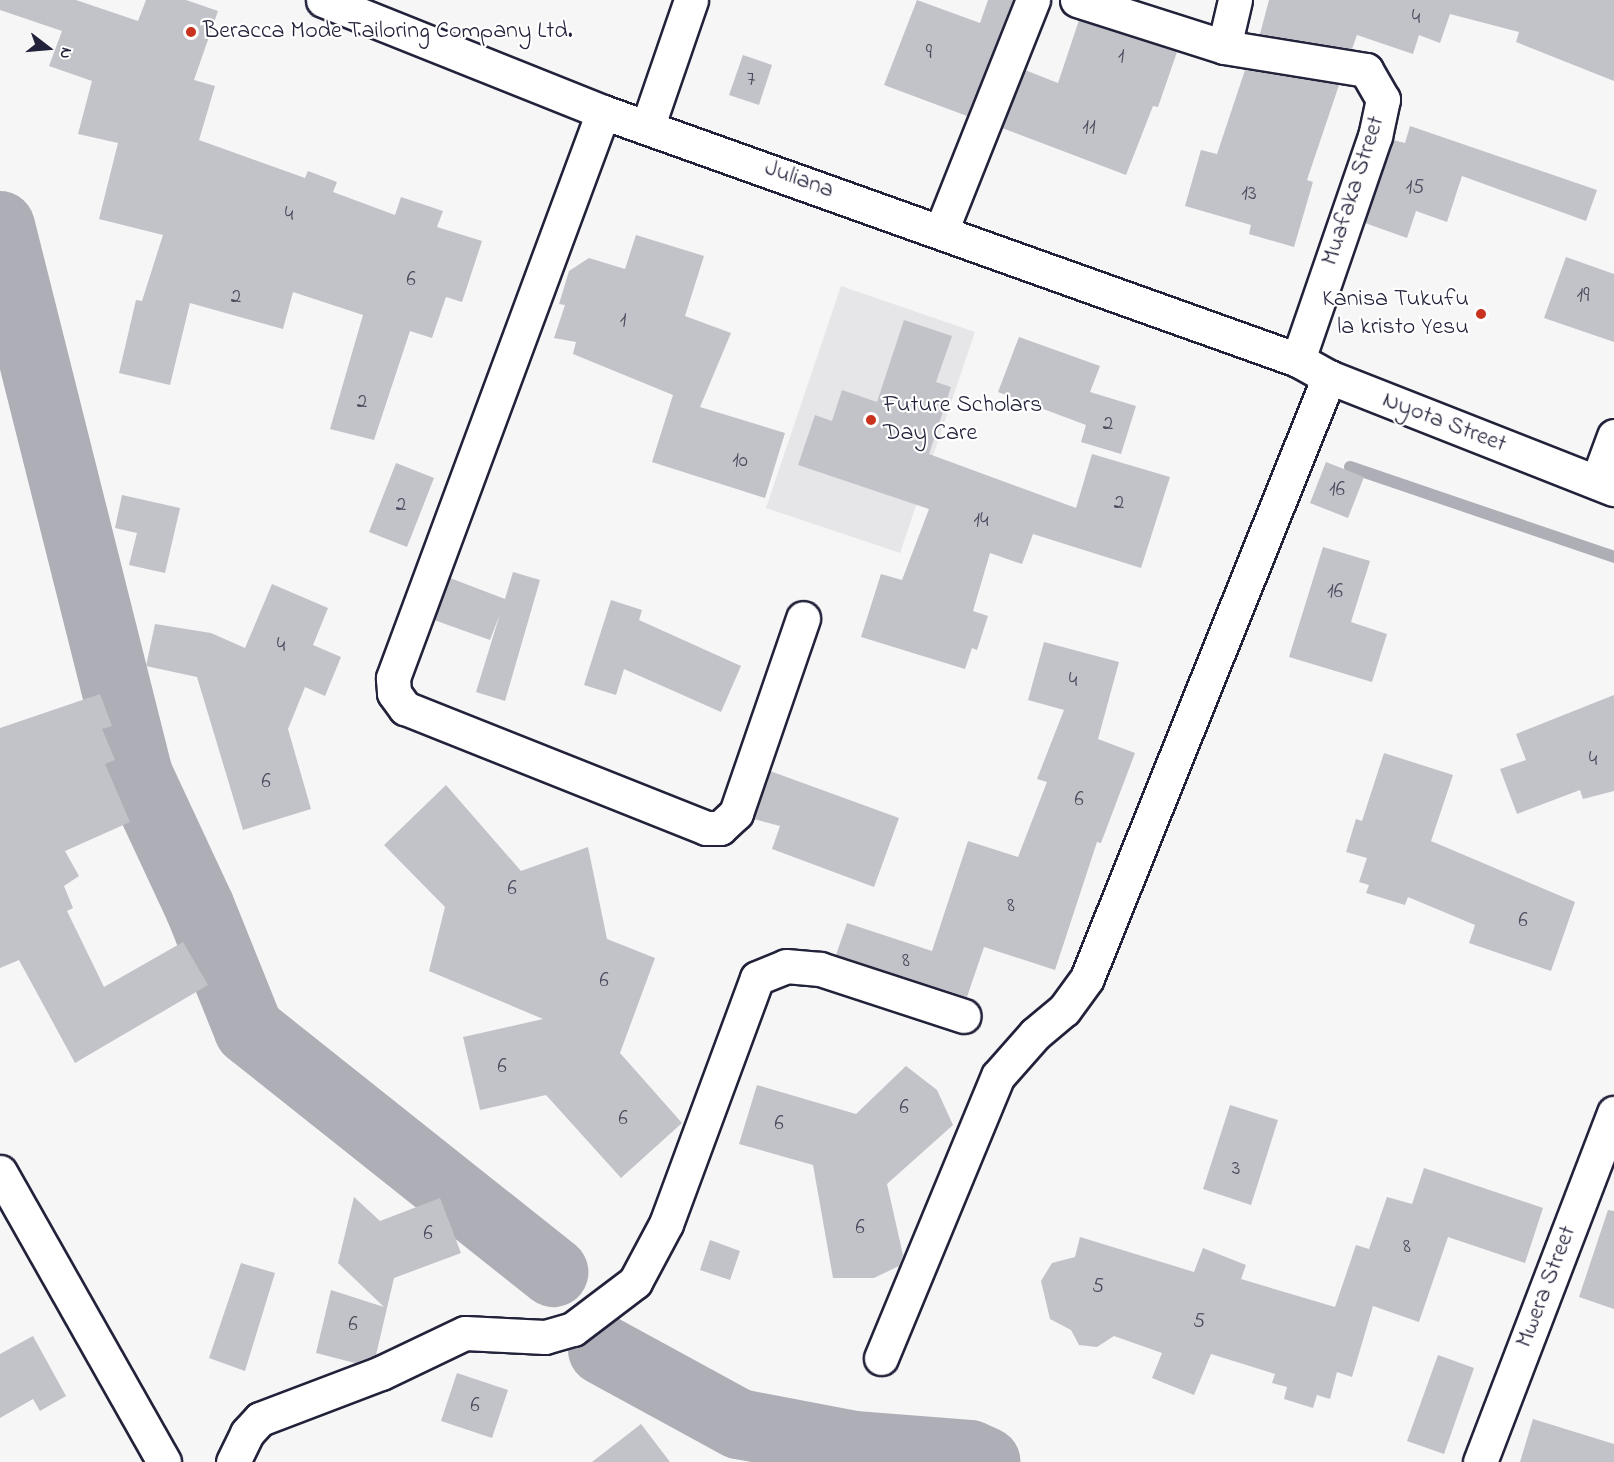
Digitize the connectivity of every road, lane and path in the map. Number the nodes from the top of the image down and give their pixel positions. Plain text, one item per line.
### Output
1 (323, 0) edge
2 (691, 0) edge
3 (1033, 0) edge
4 (1077, 0) edge
5 (1235, 0) edge
6 (1224, 47) junction
7 (603, 112) junction
8 (648, 125) junction
9 (941, 231) junction
10 (1287, 356) junction
11 (1329, 377) junction
12 (1614, 436) edge
13 (1605, 486) edge
14 (803, 618) dead end
15 (964, 1016) dead end
16 (1614, 1113) edge
17 (0, 1172) edge
18 (881, 1358) dead end
19 (164, 1462) edge
20 (233, 1462) edge
21 (1480, 1462) edge

1 - 7 street, Juliana
2 - 8 street
3 - 9 street
4 - 6 street
5 - 6 street
6 - 10 street, Muafaka Street
7 - 8 street, Juliana
7 - 14 street
8 - 9 street, Juliana
9 - 10 street, Juliana
10 - 11 street, Nyota Street
11 - 13 street, Nyota Street
11 - 18 street
12 - 13 street
15 - 20 street
16 - 21 street, Mwera Street
17 - 19 street

